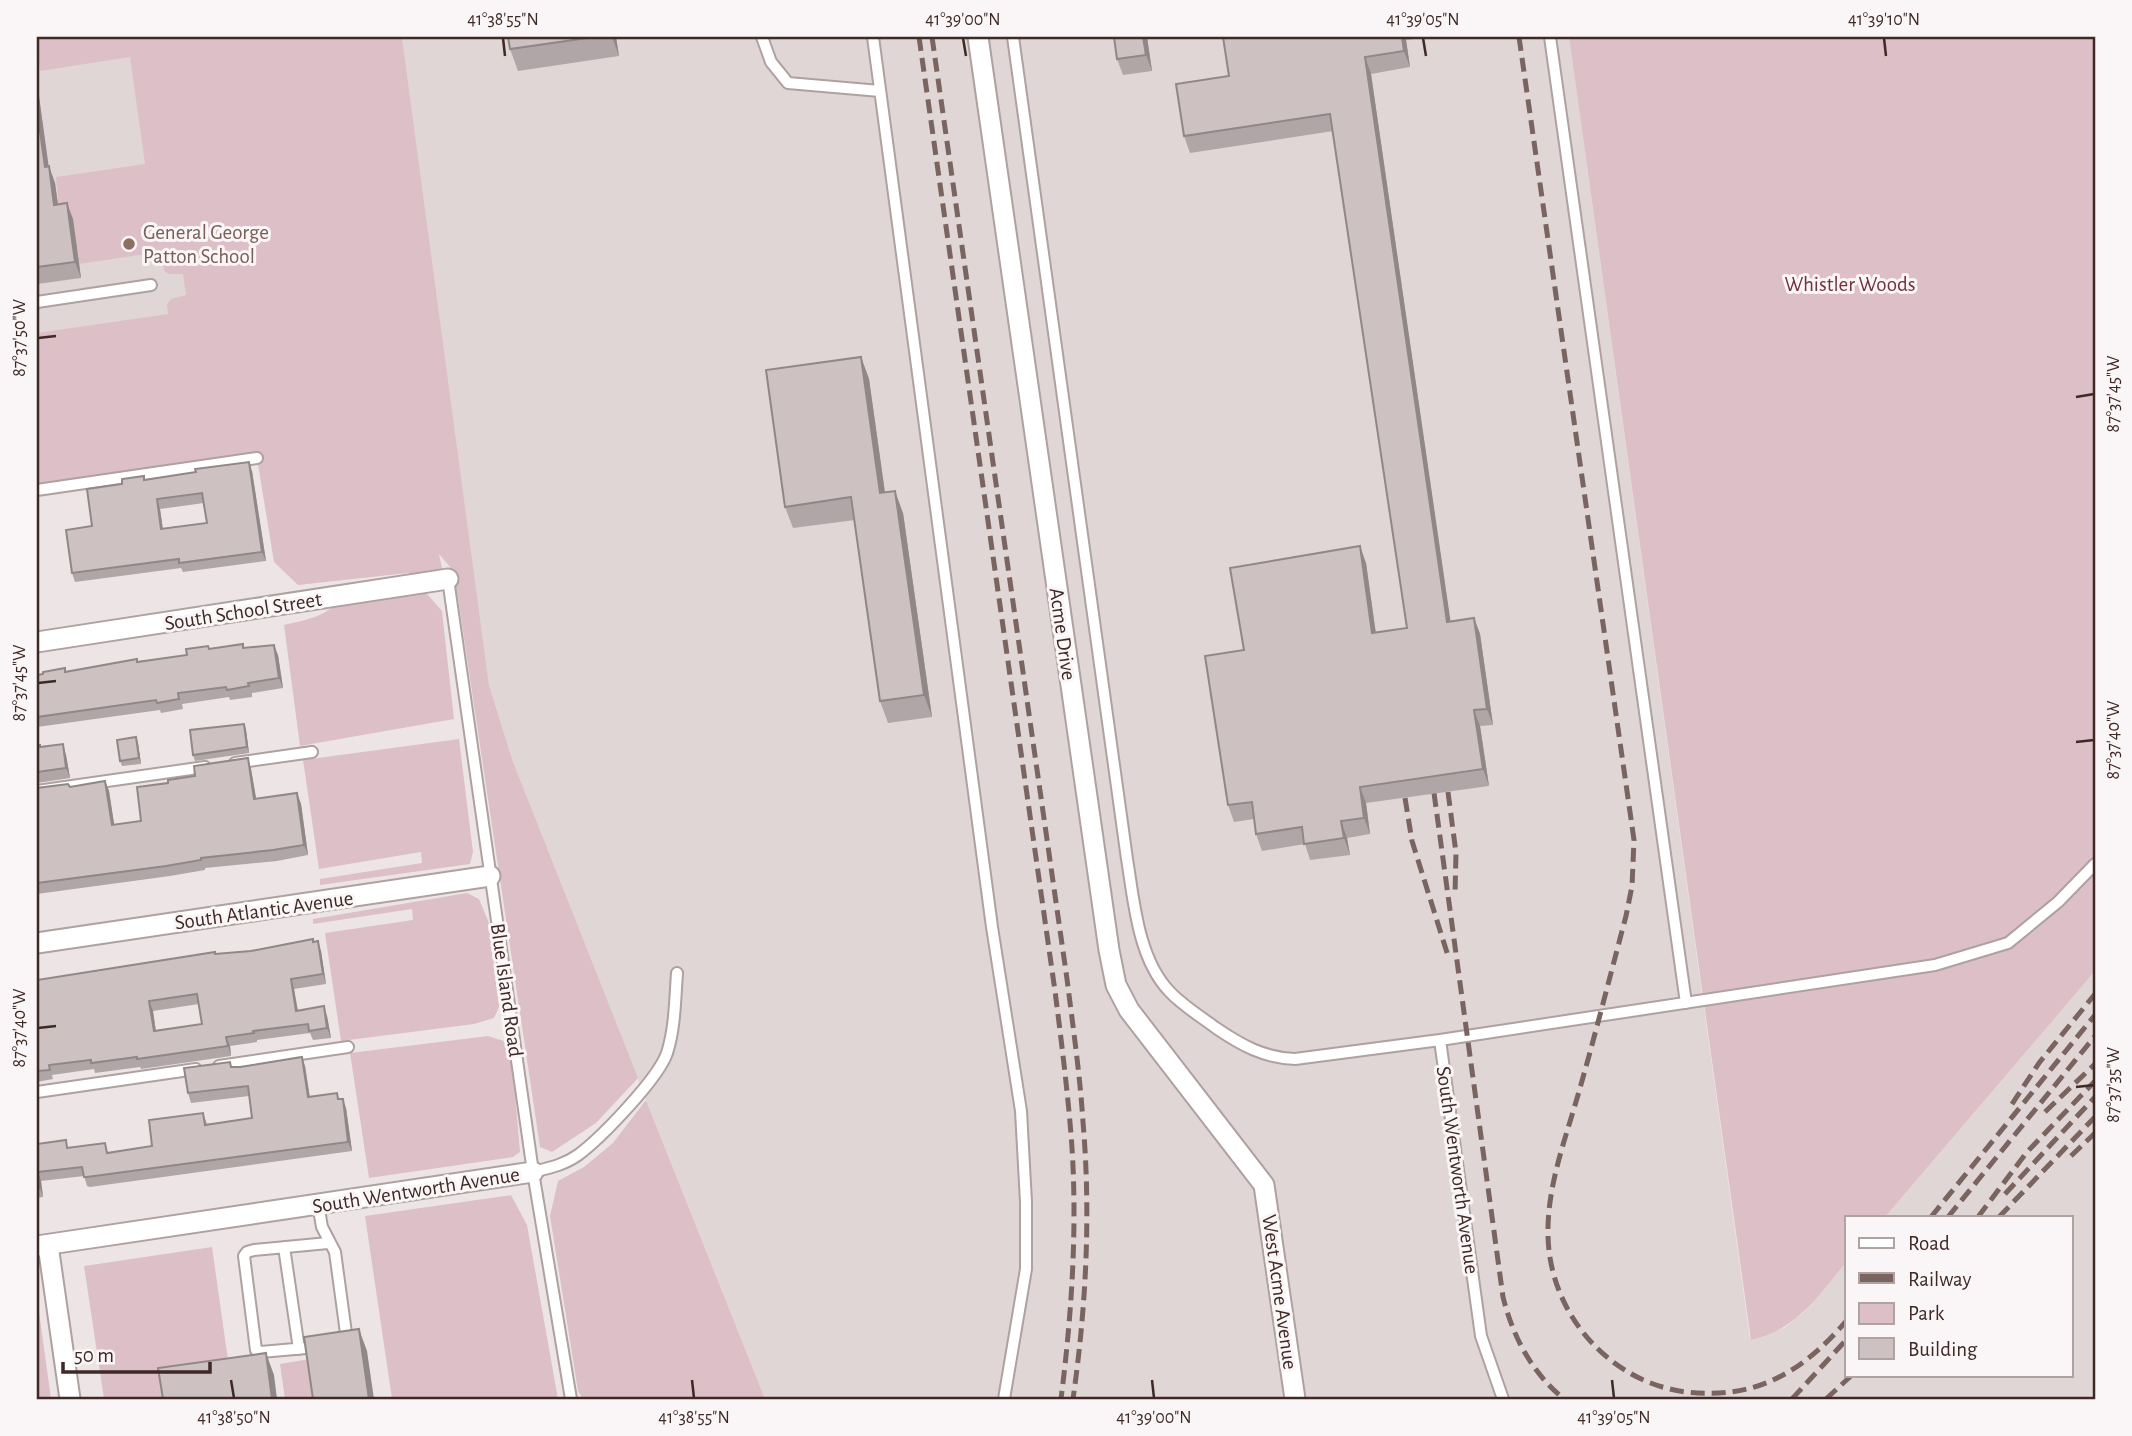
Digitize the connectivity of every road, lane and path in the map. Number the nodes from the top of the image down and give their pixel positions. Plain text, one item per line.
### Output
1 (762, 37) edge
2 (873, 37) edge
3 (978, 37) edge
4 (1013, 37) edge
5 (1550, 37) edge
6 (880, 91) junction
7 (151, 285) dead end
8 (37, 302) edge
9 (257, 458) dead end
10 (37, 490) edge
11 (448, 579) joint
12 (37, 642) edge
13 (312, 752) dead end
14 (230, 763) edge
15 (216, 765) edge
16 (37, 791) edge
17 (2095, 864) edge
18 (490, 876) junction
19 (37, 943) edge
20 (677, 973) dead end
21 (1686, 1003) junction
22 (1440, 1040) junction
23 (348, 1047) dead end
24 (37, 1092) edge
25 (533, 1172) junction
26 (1264, 1185) joint
27 (318, 1204) junction
28 (328, 1243) junction
29 (42, 1246) edge
30 (284, 1247) junction
31 (299, 1349) junction
32 (71, 1399) edge
33 (571, 1399) edge
34 (1004, 1399) edge
35 (1295, 1399) edge
36 (1503, 1399) edge

1 - 6 lane
2 - 6 lane
3 - 26 street, Acme Drive
4 - 22 lane, South Wentworth Avenue
5 - 21 lane
6 - 34 lane
7 - 8 lane
9 - 10 lane
11 - 12 street, South School Street
11 - 18 lane, Blue Island Road
13 - 14 lane
15 - 16 lane
17 - 21 lane
18 - 19 street, South Atlantic Avenue
18 - 25 lane, Blue Island Road
20 - 25 lane, South Wentworth Avenue
21 - 22 lane
22 - 36 lane, South Wentworth Avenue
23 - 24 lane
25 - 27 street, South Wentworth Avenue
25 - 33 lane, Blue Island Road
26 - 35 street, West Acme Avenue
27 - 28 lane
27 - 29 street, South Wentworth Avenue
28 - 30 lane
28 - 31 lane
29 - 32 street
30 - 31 lane
30 - 31 lane

